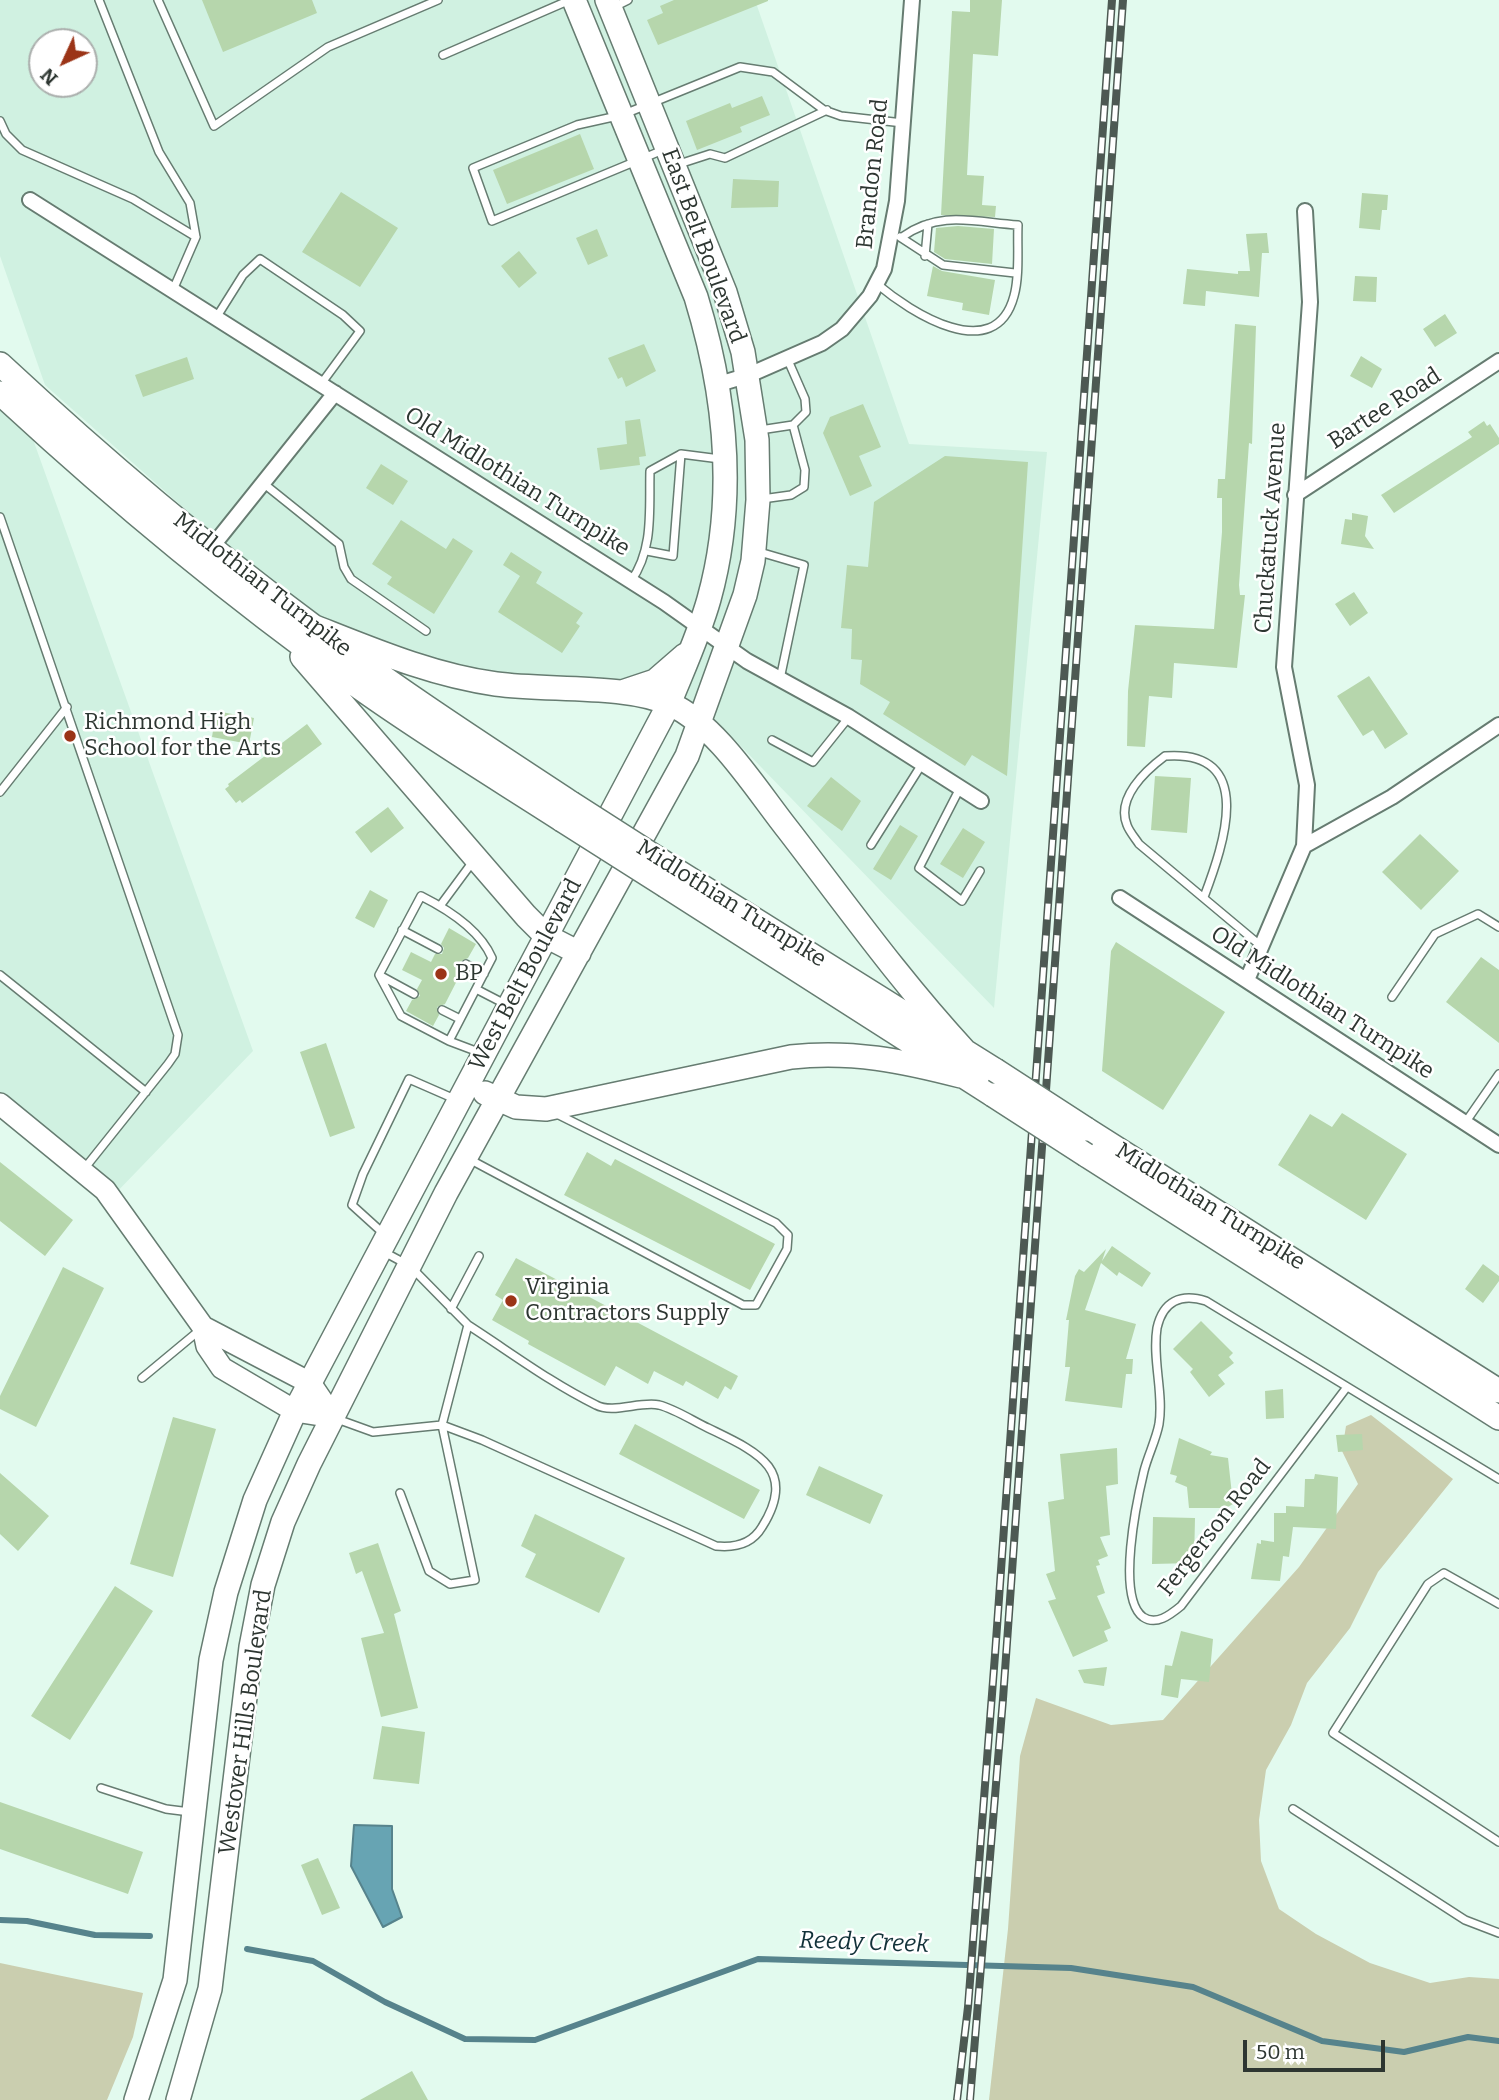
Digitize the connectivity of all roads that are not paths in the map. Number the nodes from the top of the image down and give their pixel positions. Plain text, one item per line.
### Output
1 (99, 0) edge
2 (158, 0) edge
3 (439, 0) edge
4 (572, 0) edge
5 (912, 0) edge
6 (615, 3) edge
7 (443, 55) dead end
8 (649, 104) junction
9 (827, 110) junction
10 (622, 116) junction
11 (0, 121) edge
12 (903, 123) junction
13 (670, 157) junction
14 (639, 158) junction
15 (30, 200) dead end
16 (1305, 211) dead end
17 (928, 224) junction
18 (196, 237) junction
19 (896, 237) junction
20 (925, 256) junction
21 (1016, 273) junction
22 (877, 284) junction
23 (173, 290) junction
24 (216, 318) junction
25 (787, 358) junction
26 (1499, 362) edge
27 (0, 364) edge
28 (749, 375) junction
29 (321, 384) junction
30 (719, 384) junction
31 (0, 393) edge
32 (335, 393) junction
33 (793, 425) junction
34 (756, 431) junction
35 (681, 454) junction
36 (725, 460) junction
37 (263, 483) junction
38 (1295, 495) junction
39 (758, 500) junction
40 (0, 517) edge
41 (647, 551) junction
42 (755, 551) junction
43 (204, 557) junction
44 (631, 581) junction
45 (310, 625) junction
46 (275, 626) junction
47 (426, 631) dead end
48 (696, 638) junction
49 (727, 647) junction
50 (780, 680) junction
51 (620, 693) junction
52 (669, 704) junction
53 (67, 707) junction
54 (849, 717) junction
55 (701, 723) junction
56 (1499, 725) edge
57 (772, 740) dead end
58 (922, 764) junction
59 (960, 788) junction
60 (0, 792) edge
61 (981, 801) dead end
62 (567, 812) junction
63 (599, 838) joint
64 (871, 845) dead end
65 (1304, 846) junction
66 (476, 856) junction
67 (634, 856) joint
68 (979, 871) dead end
69 (670, 877) junction
70 (1204, 897) junction
71 (1120, 898) dead end
72 (440, 906) junction
73 (1499, 927) edge
74 (402, 930) junction
75 (546, 936) junction
76 (1261, 947) junction
77 (438, 949) dead end
78 (579, 953) junction
79 (466, 964) dead end
80 (484, 974) junction
81 (0, 975) edge
82 (379, 975) junction
83 (1247, 980) junction
84 (476, 989) junction
85 (414, 994) dead end
86 (1392, 996) dead end
87 (509, 1006) junction
88 (442, 1010) dead end
89 (460, 1019) junction
90 (449, 1041) junction
91 (964, 1050) junction
92 (484, 1055) junction
93 (1499, 1074) edge
94 (961, 1076) junction
95 (146, 1092) junction
96 (460, 1099) junction
97 (497, 1100) junction
98 (0, 1104) edge
99 (546, 1109) junction
100 (1464, 1124) junction
101 (1499, 1146) edge
102 (466, 1157) junction
103 (83, 1170) junction
104 (384, 1243) junction
105 (479, 1256) dead end
106 (410, 1266) junction
107 (451, 1309) junction
108 (468, 1325) junction
109 (203, 1327) junction
110 (142, 1378) dead end
111 (310, 1383) junction
112 (1347, 1387) junction
113 (1499, 1391) edge
114 (295, 1411) junction
115 (333, 1417) junction
116 (1499, 1418) edge
117 (442, 1425) junction
118 (1499, 1479) edge
119 (400, 1493) dead end
120 (1499, 1604) edge
121 (101, 1788) dead end
122 (1293, 1809) dead end
123 (194, 1813) junction
124 (1499, 1842) edge
125 (1499, 1933) edge
126 (136, 2100) edge
127 (178, 2100) edge

1 - 18 lane
2 - 3 lane
4 - 7 lane
4 - 10 main road, East Belt Boulevard
5 - 12 street, Brandon Road
6 - 8 main road, East Belt Boulevard
8 - 9 lane
8 - 10 lane
8 - 13 main road, East Belt Boulevard
9 - 12 lane
9 - 13 lane
10 - 14 main road, East Belt Boulevard
10 - 14 lane
11 - 18 lane
12 - 19 street, Brandon Road
13 - 14 lane
13 - 28 main road, East Belt Boulevard
14 - 30 main road, East Belt Boulevard
15 - 23 street, Old Midlothian Turnpike
16 - 38 street, Chuckatuck Avenue
17 - 19 lane
17 - 20 lane
17 - 21 lane
18 - 23 lane
19 - 20 lane
19 - 22 street, Brandon Road
20 - 21 lane
21 - 22 lane
22 - 25 street, Brandon Road
23 - 24 street, Old Midlothian Turnpike
24 - 29 street, Old Midlothian Turnpike
24 - 29 lane
25 - 28 street, Brandon Road
25 - 33 lane
26 - 38 street, Bartee Road
27 - 43 main road, Midlothian Turnpike
28 - 30 street, Brandon Road
28 - 34 main road, East Belt Boulevard
29 - 32 street, Old Midlothian Turnpike
30 - 36 main road, East Belt Boulevard
31 - 43 main road, Midlothian Turnpike
32 - 37 street
32 - 44 street, Old Midlothian Turnpike
33 - 34 lane
33 - 39 lane
34 - 39 main road, East Belt Boulevard
35 - 36 lane
35 - 41 lane
35 - 41 lane
36 - 48 main road, East Belt Boulevard
37 - 43 street
37 - 47 lane
38 - 65 street, Chuckatuck Avenue
39 - 42 main road, East Belt Boulevard
40 - 53 lane
41 - 44 lane
42 - 49 main road, East Belt Boulevard
42 - 50 lane
43 - 45 main road, Midlothian Turnpike
43 - 46 main road, Midlothian Turnpike
44 - 48 street, Old Midlothian Turnpike
45 - 51 main road
45 - 62 main road, Midlothian Turnpike
46 - 62 main road, Midlothian Turnpike
46 - 66 main road
48 - 49 street, Old Midlothian Turnpike
48 - 51 main road
48 - 52 main road, East Belt Boulevard
49 - 50 street, Old Midlothian Turnpike
49 - 55 main road, East Belt Boulevard
50 - 54 street, Old Midlothian Turnpike
51 - 52 main road
52 - 55 main road
52 - 63 main road, East Belt Boulevard
53 - 60 lane
53 - 95 lane
54 - 57 lane
54 - 58 street, Old Midlothian Turnpike
55 - 67 main road, East Belt Boulevard
55 - 91 main road
56 - 65 street
58 - 59 street, Old Midlothian Turnpike
58 - 64 lane
59 - 61 street, Old Midlothian Turnpike
59 - 68 lane
62 - 69 main road, Midlothian Turnpike, bridge
63 - 75 main road, West Belt Boulevard
65 - 76 street
66 - 72 lane
66 - 75 main road
67 - 78 main road, West Belt Boulevard
69 - 91 main road, Midlothian Turnpike
69 - 94 main road, Midlothian Turnpike
70 - 70 lane
70 - 76 lane
71 - 83 street, Old Midlothian Turnpike
72 - 74 lane
72 - 80 lane
73 - 86 lane
74 - 77 lane
74 - 82 lane
75 - 78 main road
75 - 87 main road, West Belt Boulevard
76 - 83 street
78 - 97 main road, West Belt Boulevard
79 - 80 lane
80 - 84 lane
81 - 95 lane
82 - 85 lane
82 - 90 lane
83 - 100 street, Old Midlothian Turnpike
84 - 87 lane
84 - 89 lane
87 - 92 main road, West Belt Boulevard
88 - 89 lane
89 - 90 lane
90 - 92 lane
91 - 113 main road, Midlothian Turnpike, bridge
92 - 96 main road, West Belt Boulevard
93 - 100 lane
94 - 99 main road
94 - 116 main road, Midlothian Turnpike, bridge
95 - 103 lane
96 - 97 main road
96 - 104 main road, Westover Hills Boulevard
96 - 104 lane
97 - 99 main road
97 - 102 main road, Westover Hills Boulevard
98 - 103 street
99 - 102 lane
100 - 101 street, Old Midlothian Turnpike
102 - 106 main road, Westover Hills Boulevard
103 - 109 street
104 - 106 lane
104 - 111 main road, Westover Hills Boulevard
105 - 107 lane
106 - 107 lane
106 - 115 main road, Westover Hills Boulevard
107 - 108 lane
108 - 117 lane
108 - 117 lane
109 - 110 lane
109 - 111 street
109 - 114 street
111 - 114 main road, Westover Hills Boulevard
111 - 115 street
112 - 112 lane, Fergerson Road
112 - 118 lane, Fergerson Road
114 - 115 street
114 - 123 main road, Westover Hills Boulevard
115 - 117 lane
115 - 127 main road, Westover Hills Boulevard
117 - 119 lane
120 - 124 lane
121 - 123 lane
122 - 125 lane
123 - 126 main road, Westover Hills Boulevard

